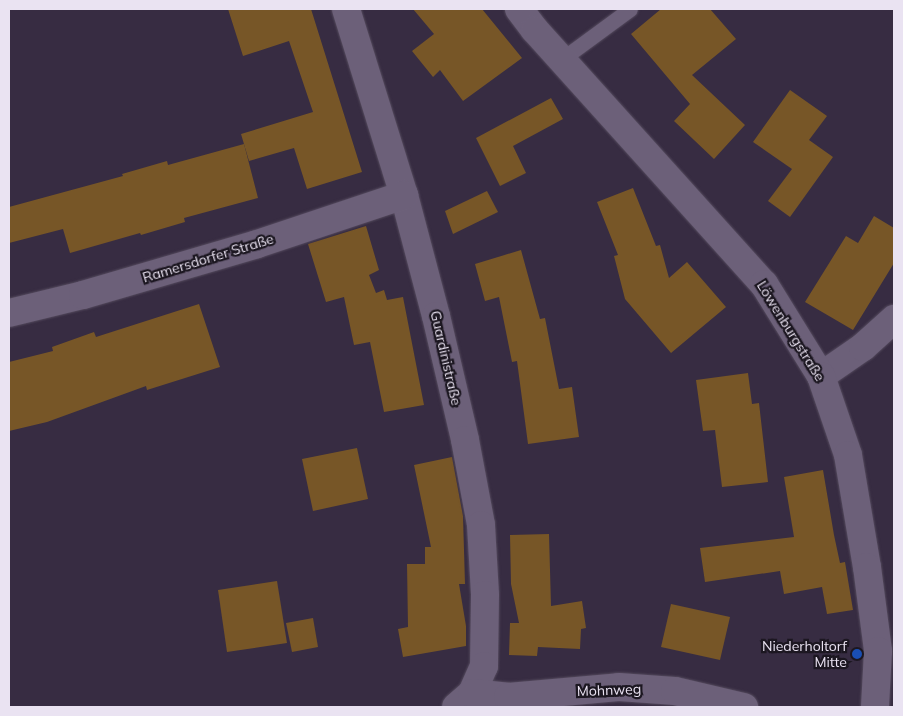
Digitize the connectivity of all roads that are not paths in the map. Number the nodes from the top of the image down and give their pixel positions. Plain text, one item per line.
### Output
1 (346, 9) edge
2 (519, 9) edge
3 (630, 9) edge
4 (562, 59) junction
5 (404, 196) junction
6 (9, 313) edge
7 (894, 319) edge
8 (821, 376) junction
9 (464, 700) edge
10 (744, 707) edge
11 (875, 707) edge

1 - 5 street, Guardinistraße
2 - 4 street, Löwenburgstraße
3 - 4 lane
4 - 8 street, Löwenburgstraße
5 - 6 street, Ramersdorfer Straße
5 - 9 street, Guardinistraße
7 - 8 street
8 - 11 street, Löwenburgstraße
9 - 10 street, Mohnweg

